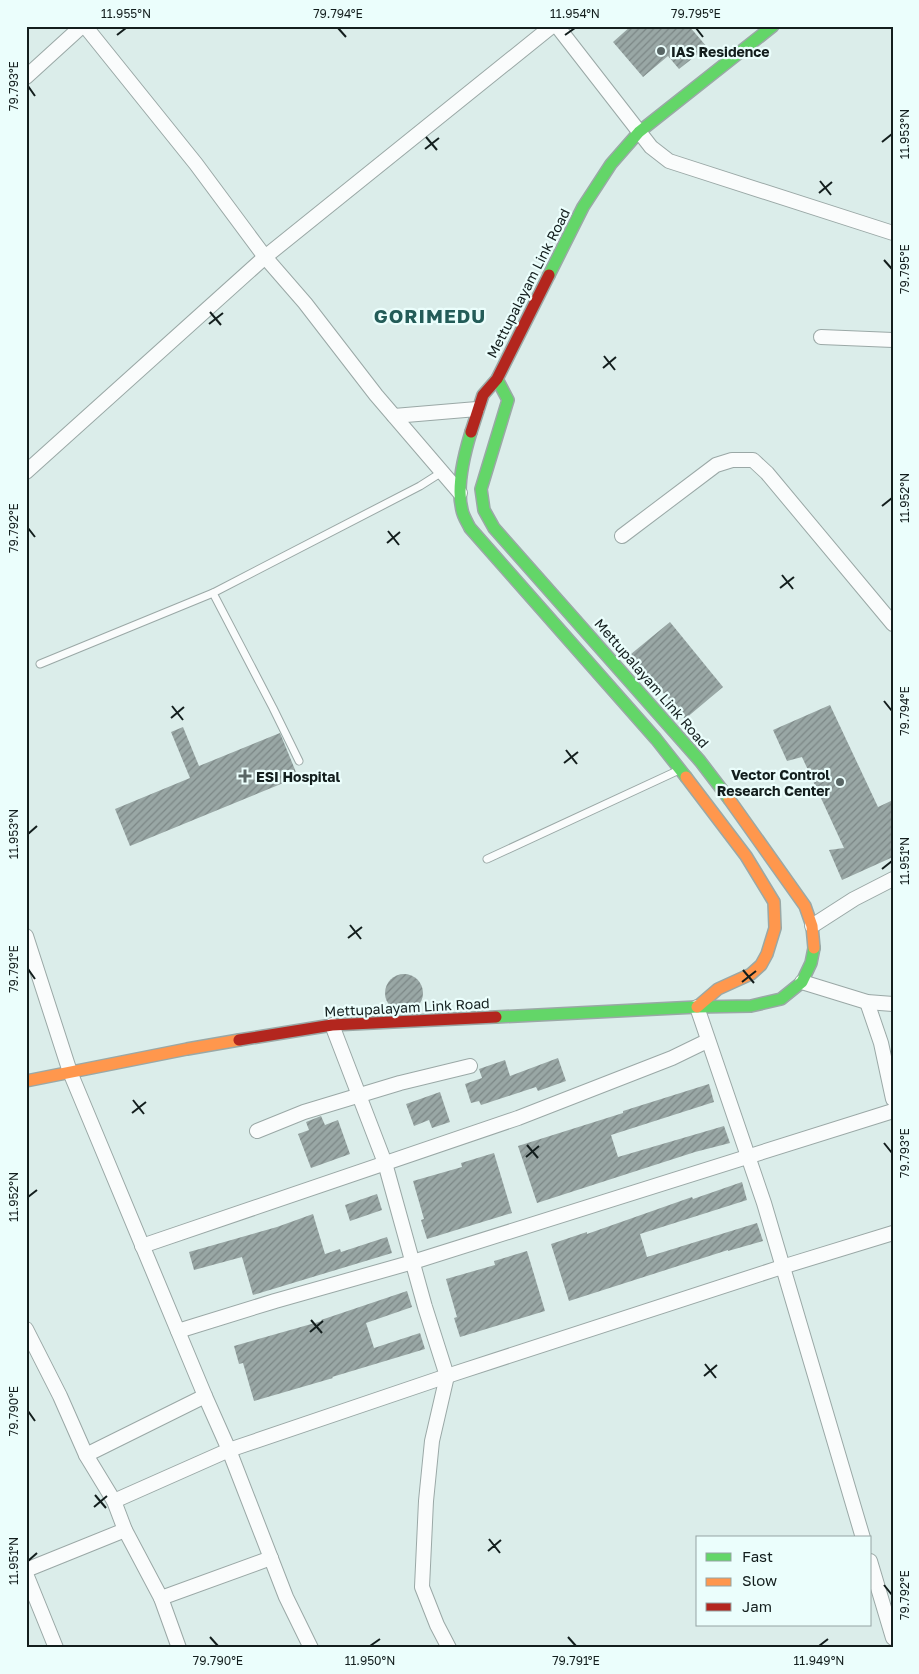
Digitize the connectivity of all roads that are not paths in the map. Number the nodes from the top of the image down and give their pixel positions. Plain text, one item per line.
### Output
1 (84, 26) edge
2 (552, 26) edge
3 (557, 26) edge
4 (773, 26) edge
5 (26, 77) edge
6 (639, 132) junction
7 (893, 233) edge
8 (265, 257) junction
9 (821, 337) dead end
10 (893, 340) edge
11 (497, 380) junction
12 (477, 409) junction
13 (394, 416) junction
14 (26, 472) edge
15 (442, 472) junction
16 (460, 493) junction
17 (622, 536) dead end
18 (213, 593) junction
19 (893, 624) edge
20 (40, 664) dead end
21 (299, 761) dead end
22 (680, 770) junction
23 (487, 859) dead end
24 (893, 879) edge
25 (812, 926) junction
26 (26, 936) edge
27 (802, 982) junction
28 (867, 1002) junction
29 (893, 1004) edge
30 (697, 1007) junction
31 (332, 1025) junction
32 (708, 1040) junction
33 (470, 1066) dead end
34 (70, 1072) junction
35 (26, 1081) edge
36 (359, 1096) junction
37 (893, 1099) edge
38 (893, 1111) edge
39 (257, 1131) dead end
40 (747, 1156) junction
41 (385, 1163) junction
42 (893, 1233) edge
43 (142, 1246) junction
44 (413, 1262) junction
45 (782, 1267) junction
46 (26, 1329) edge
47 (178, 1331) junction
48 (447, 1376) junction
49 (205, 1396) junction
50 (229, 1450) junction
51 (86, 1455) junction
52 (114, 1501) junction
53 (124, 1530) junction
54 (862, 1536) edge
55 (271, 1558) junction
56 (872, 1568) edge
57 (26, 1570) edge
58 (26, 1574) edge
59 (161, 1598) junction
60 (893, 1638) edge
61 (56, 1648) edge
62 (180, 1648) edge
63 (311, 1648) edge
64 (449, 1648) edge

1 - 5 street
1 - 8 street
2 - 8 street
3 - 6 street
4 - 6 street, Mettupalayam Link Road
6 - 7 street
6 - 11 street, Mettupalayam Link Road
8 - 13 street
8 - 14 street
9 - 10 street
11 - 12 street
11 - 25 street, Mettupalayam Link Road
12 - 13 street
12 - 16 street
13 - 15 street
15 - 16 street
15 - 18 lane
16 - 22 street
17 - 19 street
18 - 20 lane
18 - 21 lane
22 - 23 lane
22 - 30 street
24 - 25 street
25 - 27 street, Mettupalayam Link Road
26 - 34 street
27 - 28 street
27 - 30 street, Mettupalayam Link Road
28 - 29 street
28 - 37 street
30 - 31 street, Mettupalayam Link Road
30 - 32 street
31 - 34 street, Mettupalayam Link Road
31 - 36 street
32 - 40 street
32 - 41 street
33 - 36 street
34 - 35 street, Mettupalayam Link Road
34 - 43 street
36 - 39 street
36 - 41 street
38 - 40 street
40 - 44 street
40 - 45 street
41 - 43 street
41 - 44 street
42 - 45 street
43 - 47 street
44 - 47 street
44 - 48 street
45 - 48 street
45 - 54 street
46 - 51 street
47 - 49 street
48 - 50 street
48 - 64 street
49 - 50 street
49 - 51 street
50 - 52 street
50 - 55 street
51 - 52 street
52 - 53 street
53 - 57 street
53 - 59 street
55 - 59 street
55 - 63 street
56 - 60 street
58 - 61 street
59 - 62 street

